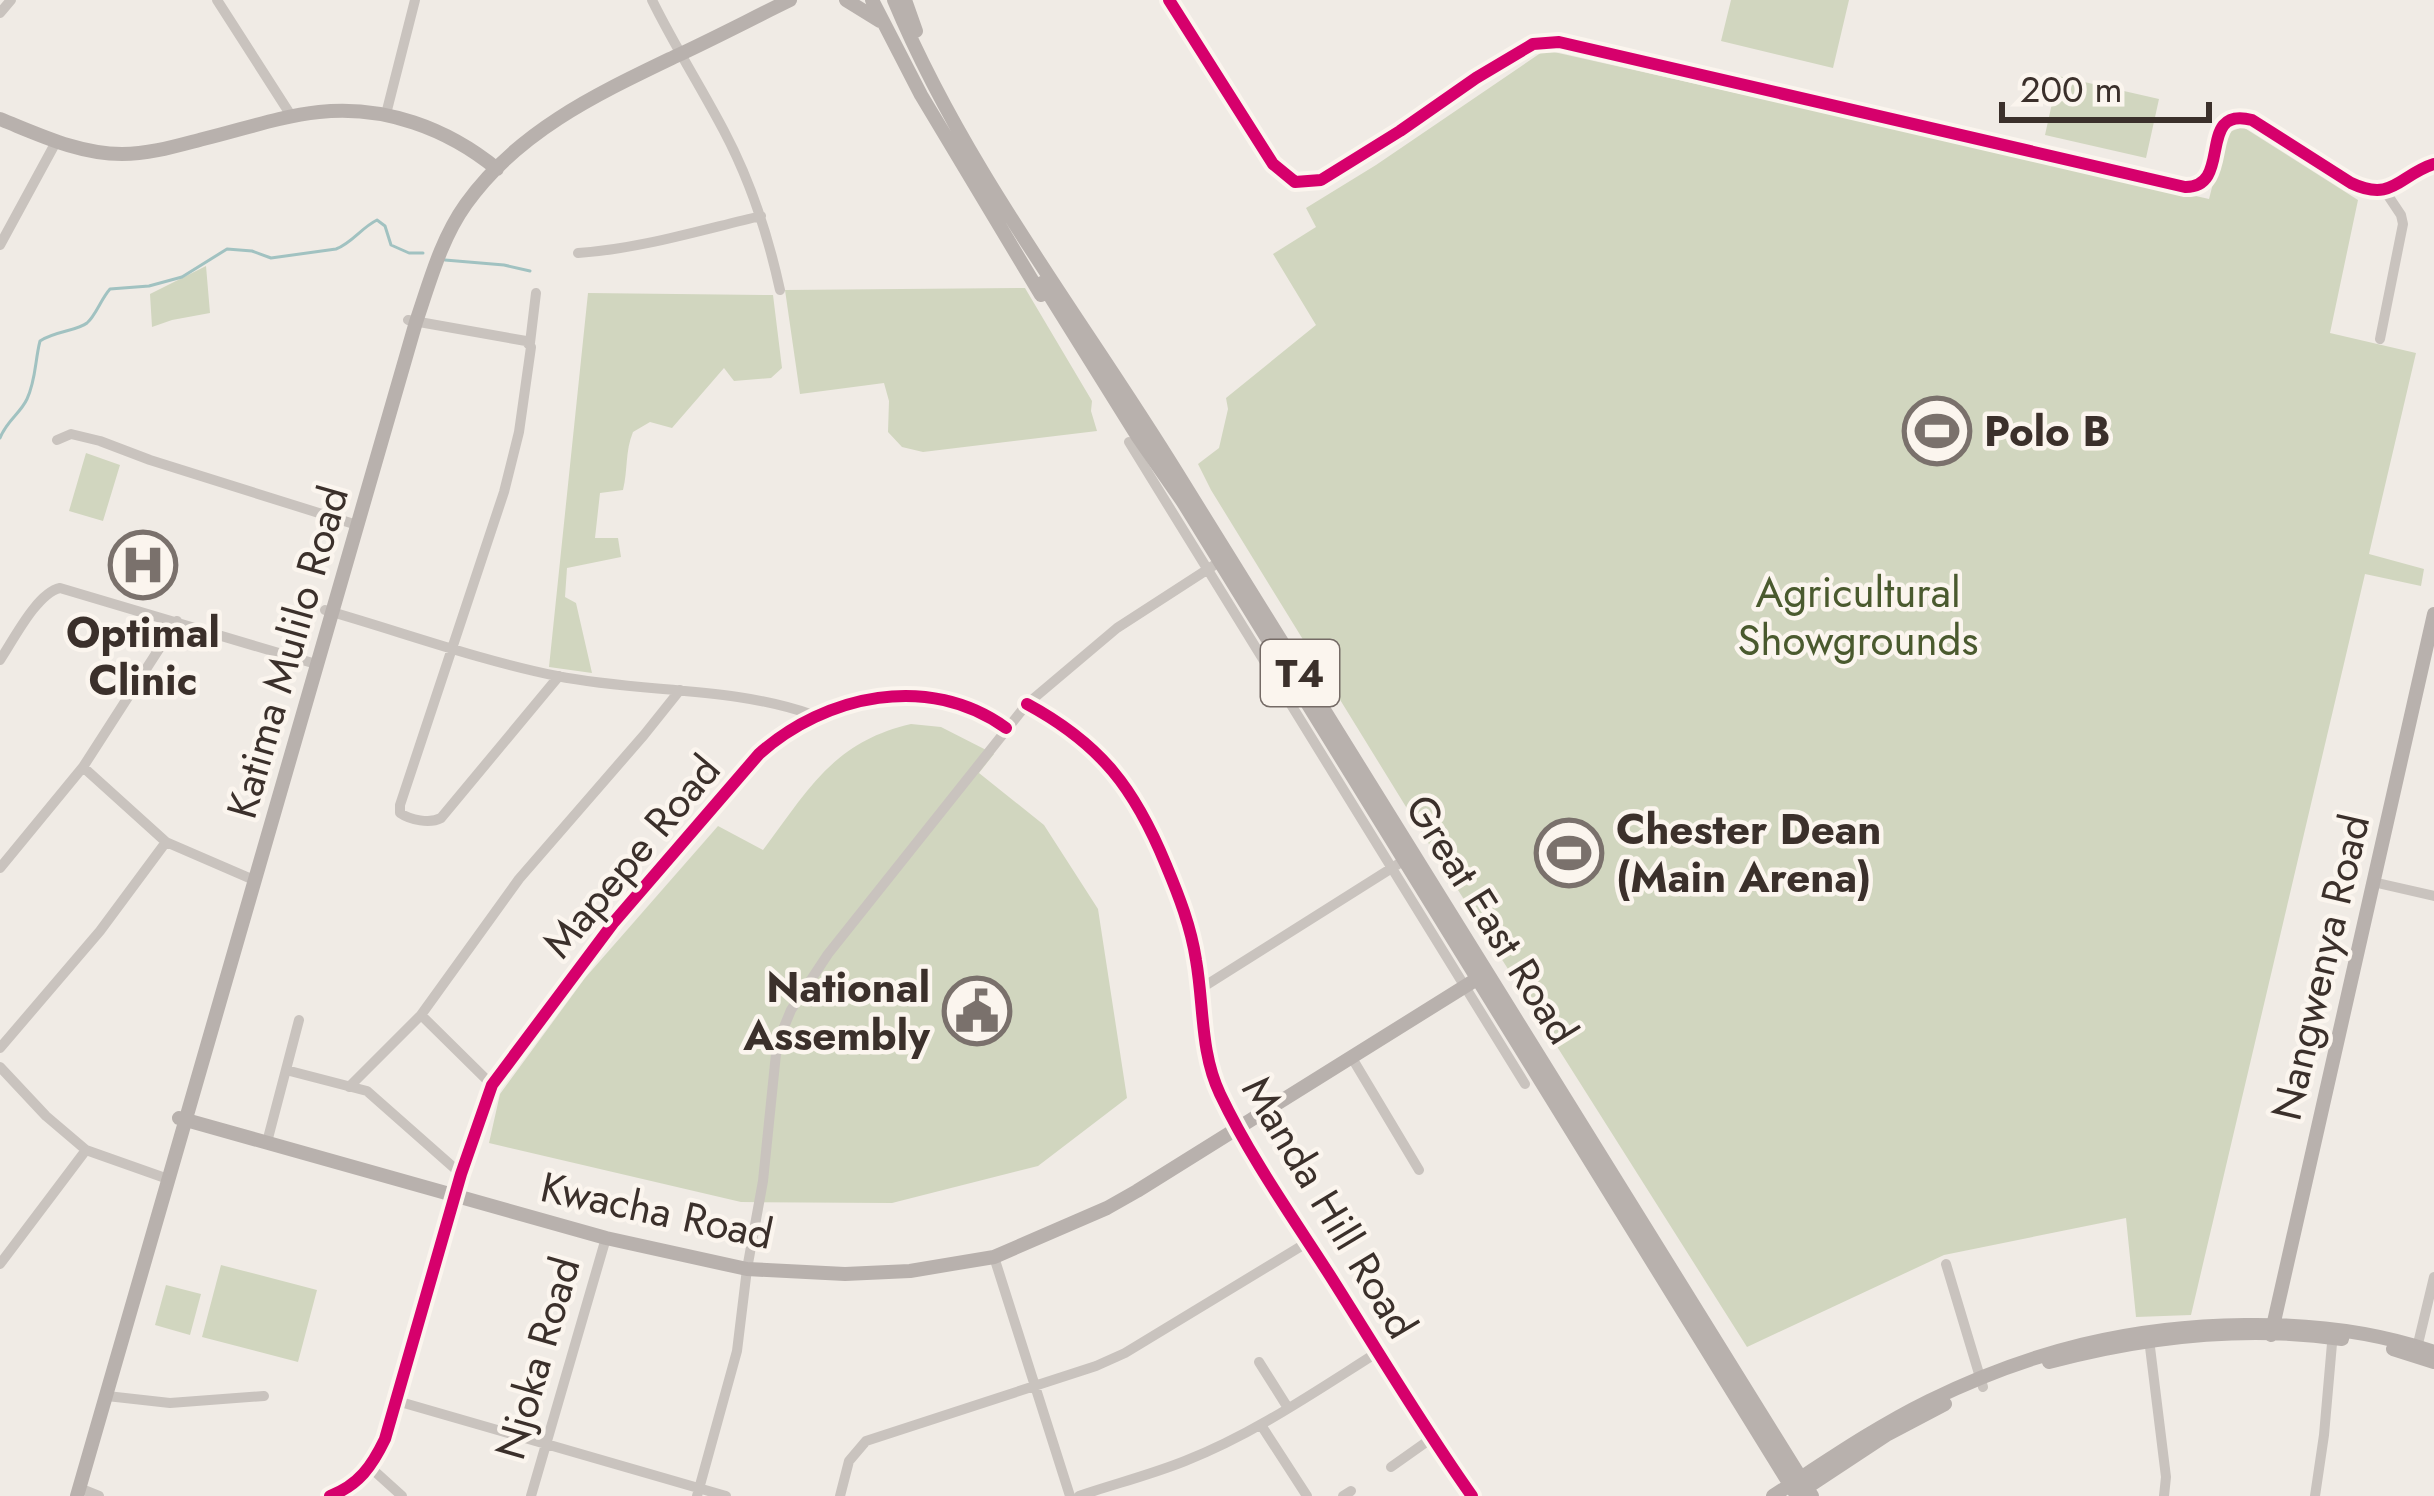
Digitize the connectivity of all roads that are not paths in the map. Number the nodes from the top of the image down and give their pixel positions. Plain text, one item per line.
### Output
1 (11, 0) edge
2 (217, 0) edge
3 (415, 0) edge
4 (652, 0) edge
5 (772, 0) edge
6 (790, 0) edge
7 (846, 0) edge
8 (872, 0) edge
9 (884, 0) edge
10 (1169, 0) edge
11 (899, 9) edge
12 (0, 13) edge
13 (678, 51) junction
14 (386, 114) junction
15 (292, 116) junction
16 (0, 119) edge
17 (56, 142) junction
18 (2434, 164) edge
19 (494, 167) junction
20 (2385, 191) junction
21 (761, 216) junction
22 (0, 244) edge
23 (578, 253) dead end
24 (780, 290) dead end
25 (536, 293) dead end
26 (412, 321) junction
27 (2380, 338) dead end
28 (530, 343) junction
29 (57, 440) dead end
30 (1129, 442) dead end
31 (353, 524) junction
32 (1212, 565) junction
33 (329, 611) junction
34 (2434, 614) edge
35 (177, 621) junction
36 (452, 649) junction
37 (0, 660) edge
38 (312, 663) junction
39 (559, 676) junction
40 (680, 691) junction
41 (1028, 704) junction
42 (814, 716) junction
43 (1006, 728) junction
44 (83, 767) junction
45 (166, 842) junction
46 (1397, 864) junction
47 (0, 868) edge
48 (253, 880) junction
49 (2373, 882) junction
50 (2434, 896) edge
51 (1477, 979) junction
52 (1200, 989) junction
53 (421, 1016) junction
54 (299, 1020) dead end
55 (0, 1048) edge
56 (1352, 1058) junction
57 (0, 1067) edge
58 (286, 1070) junction
59 (1525, 1084) dead end
60 (492, 1085) junction
61 (349, 1087) junction
62 (182, 1119) junction
63 (1238, 1128) junction
64 (267, 1142) junction
65 (86, 1150) junction
66 (1419, 1170) dead end
67 (461, 1174) junction
68 (164, 1178) junction
69 (455, 1196) junction
70 (606, 1238) junction
71 (1308, 1242) junction
72 (994, 1256) junction
73 (0, 1264) edge
74 (1946, 1264) dead end
75 (747, 1269) junction
76 (2434, 1277) edge
77 (2277, 1308) junction
78 (2290, 1326) junction
79 (2272, 1330) junction
80 (2333, 1333) junction
81 (2148, 1336) junction
82 (2416, 1350) junction
83 (1378, 1352) junction
84 (2434, 1352) edge
85 (1259, 1362) dead end
86 (2434, 1362) edge
87 (1982, 1382) junction
88 (1034, 1386) junction
89 (107, 1396) junction
90 (264, 1396) dead end
91 (397, 1401) junction
92 (1288, 1408) junction
93 (1261, 1425) junction
94 (1432, 1438) junction
95 (545, 1443) junction
96 (1833, 1457) junction
97 (1781, 1460) junction
98 (1391, 1467) dead end
99 (371, 1468) junction
100 (1803, 1490) edge
101 (698, 1492) edge
102 (75, 1494) edge
103 (99, 1496) edge
104 (330, 1496) edge
105 (402, 1496) edge
106 (531, 1496) edge
107 (726, 1496) edge
108 (840, 1496) edge
109 (1075, 1496) edge
110 (1306, 1496) edge
111 (1472, 1496) edge
112 (1769, 1496) edge
113 (2164, 1496) edge
114 (2314, 1496) edge

1 - 12 street
2 - 15 street
3 - 14 street
4 - 13 street
5 - 13 main road, Katima Mulilo Road
6 - 13 main road, Katima Mulilo Road
7 - 11 main road
8 - 11 main road, Great East Road / T4
9 - 11 main road, Great East Road / T4
10 - 20 street
11 - 32 main road, Great East Road / T4
11 - 51 main road, Great East Road / T4
13 - 19 main road, Katima Mulilo Road
13 - 21 street
14 - 15 main road
14 - 19 main road
15 - 17 main road
16 - 17 main road
17 - 22 street
18 - 20 street
19 - 26 main road, Katima Mulilo Road
20 - 27 street
21 - 23 street
21 - 24 street
25 - 28 street
26 - 28 street
26 - 31 main road, Katima Mulilo Road
28 - 36 street
29 - 31 street
30 - 32 street
31 - 33 main road, Katima Mulilo Road
32 - 41 street
32 - 46 main road, Great East Road / T4
33 - 36 street
33 - 38 main road, Katima Mulilo Road
34 - 49 main road, Nangwenya Road
35 - 37 street
35 - 38 street
35 - 44 street
36 - 39 street
36 - 39 street
38 - 48 main road, Katima Mulilo Road
39 - 40 street
40 - 42 street
40 - 53 street
41 - 43 street
41 - 52 street, Manda Hill Road
42 - 43 street, Mapepe Road
42 - 60 street, Mapepe Road
43 - 75 street
44 - 45 street
44 - 47 street
45 - 48 street
45 - 55 street
46 - 51 main road, Great East Road / T4
46 - 52 street
48 - 62 main road, Katima Mulilo Road
49 - 50 street
49 - 77 main road, Nangwenya Road
51 - 56 main road, Kwacha Road
51 - 59 street
51 - 97 main road, Great East Road / T4
52 - 63 street, Manda Hill Road
53 - 60 street
53 - 61 street
54 - 58 street
56 - 63 main road, Kwacha Road
56 - 66 street
57 - 65 street
58 - 61 street
58 - 64 street
60 - 67 street, Mapepe Road
61 - 67 street
62 - 64 main road, Kwacha Road
62 - 68 main road, Katima Mulilo Road
63 - 71 street, Manda Hill Road
63 - 72 main road, Kwacha Road
64 - 69 main road, Kwacha Road
65 - 68 street
65 - 73 street
67 - 69 street, Mapepe Road
68 - 89 main road, Katima Mulilo Road
68 - 102 main road, Katima Mulilo Road
69 - 70 main road, Kwacha Road
69 - 91 street, Mapepe Road
70 - 75 main road, Kwacha Road
70 - 95 street, Njoka Road
71 - 83 street, Manda Hill Road
71 - 88 street
72 - 75 main road, Kwacha Road
72 - 88 street
74 - 87 street
75 - 101 street
76 - 82 street
77 - 78 main road
77 - 79 main road, Nangwenya Road
78 - 79 main road
78 - 80 main road
79 - 80 main road
79 - 81 main road
80 - 82 main road
80 - 114 street
81 - 87 main road
81 - 113 street
82 - 84 main road
82 - 86 main road
83 - 92 street
83 - 94 street, Manda Hill Road
85 - 92 street
87 - 96 main road
87 - 100 main road
88 - 108 street
88 - 109 street
89 - 90 street
89 - 102 main road, Katima Mulilo Road
91 - 95 street
91 - 99 street, Mapepe Road
92 - 93 street
93 - 109 street
93 - 110 street
94 - 98 street
94 - 111 street, Manda Hill Road
95 - 101 street
95 - 106 street, Njoka Road
96 - 97 main road
96 - 100 main road
97 - 100 main road, Great East Road / T4
97 - 112 main road
99 - 104 street
99 - 105 street
100 - 112 main road
101 - 107 street
102 - 103 street

